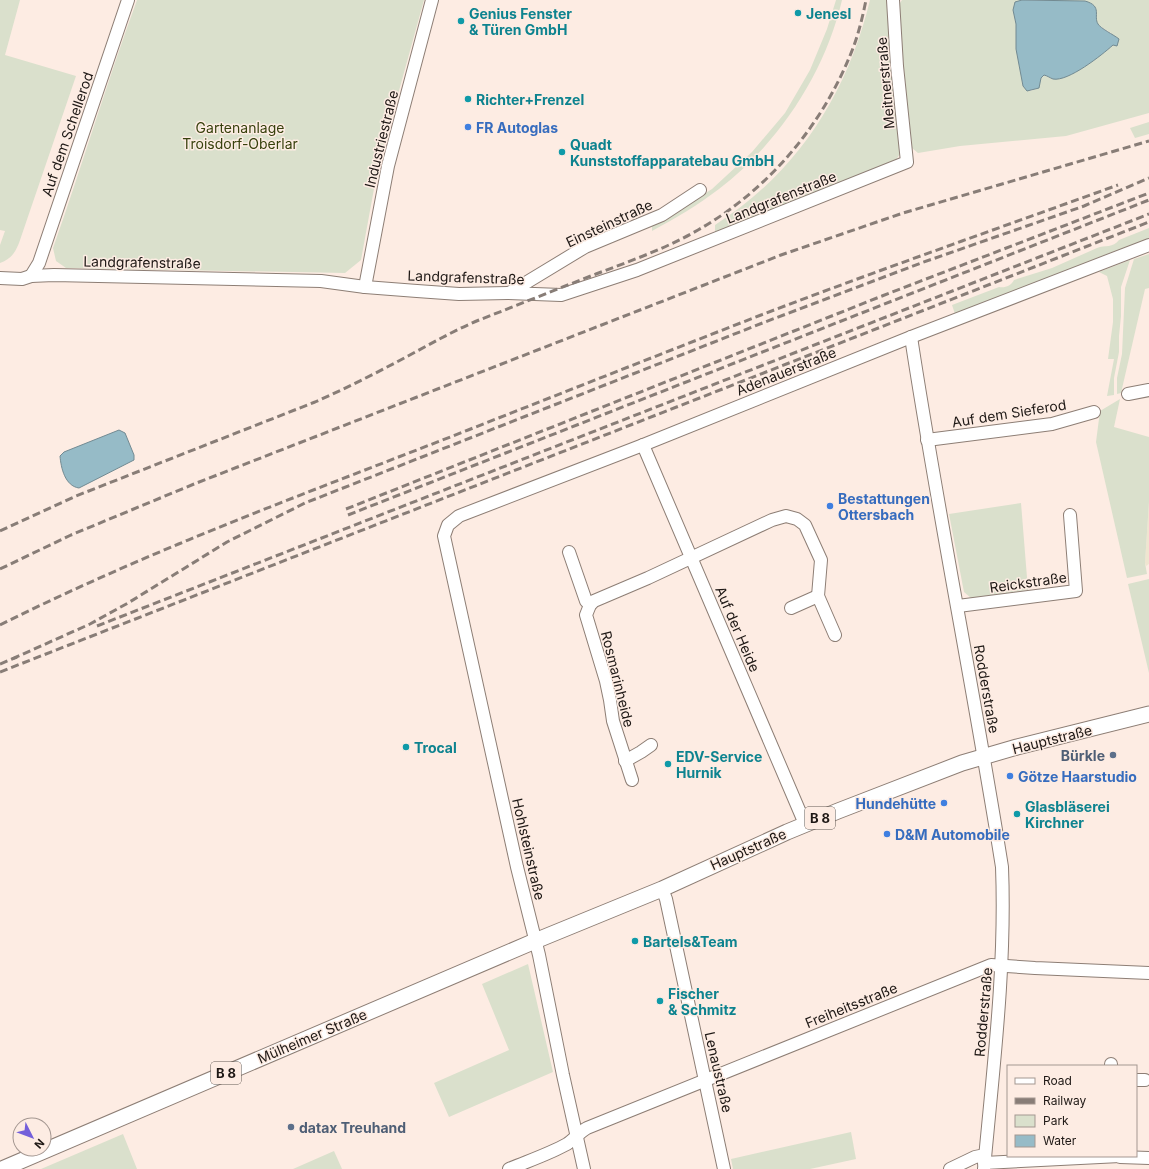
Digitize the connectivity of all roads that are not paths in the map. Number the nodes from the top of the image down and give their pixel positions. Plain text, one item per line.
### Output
1 (128, 0) edge
2 (432, 0) edge
3 (893, 0) edge
4 (907, 162) joint
5 (700, 190) dead end
6 (1149, 245) edge
7 (31, 276) junction
8 (0, 278) edge
9 (365, 287) junction
10 (508, 293) junction
11 (911, 337) junction
12 (1149, 390) edge
13 (1128, 394) dead end
14 (1094, 412) dead end
15 (927, 440) junction
16 (643, 445) junction
17 (1070, 515) dead end
18 (444, 536) joint
19 (569, 552) dead end
20 (691, 558) junction
21 (818, 596) junction
22 (590, 605) junction
23 (958, 606) junction
24 (791, 608) dead end
25 (835, 634) dead end
26 (1149, 714) edge
27 (651, 745) dead end
28 (983, 757) junction
29 (625, 761) junction
30 (632, 780) dead end
31 (805, 824) junction
32 (662, 888) junction
33 (535, 941) junction
34 (1002, 965) junction
35 (1149, 973) edge
36 (706, 1081) junction
37 (576, 1135) junction
38 (1097, 1157) edge
39 (1134, 1157) edge
40 (1149, 1158) edge
41 (985, 1162) edge
42 (2, 1169) edge
43 (509, 1169) edge
44 (584, 1169) edge
45 (724, 1169) edge
46 (950, 1169) edge

1 - 7 street, Auf dem Schellerod
2 - 9 street, Industriestraße
3 - 4 street, Meitnerstraße
4 - 10 street, Landgrafenstraße
5 - 10 street, Einsteinstraße
6 - 11 street, Adenauerstraße
7 - 8 street, Landgrafenstraße
7 - 9 street, Landgrafenstraße
9 - 10 street, Landgrafenstraße
11 - 15 street, Rodderstraße
11 - 16 street, Adenauerstraße
12 - 13 street
14 - 15 street, Auf dem Sieferod
15 - 23 street, Rodderstraße
16 - 18 street, Adenauerstraße
16 - 20 street, Auf der Heide
17 - 23 street, Reickstraße
18 - 33 street, Hohlsteinstraße
19 - 22 street, Rosmarinheide
20 - 21 street
20 - 22 street
20 - 31 street, Auf der Heide
21 - 24 street
21 - 25 street
22 - 29 street, Rosmarinheide
23 - 28 street, Rodderstraße
26 - 28 main road, Hauptstraße / B 8
27 - 29 street
28 - 31 main road, Hauptstraße / B 8
28 - 34 street, Rodderstraße
29 - 30 street, Rosmarinheide
31 - 32 main road, Hauptstraße / B 8
32 - 33 main road, Hauptstraße / B 8
32 - 36 street, Lenaustraße
33 - 37 street, Hohlsteinstraße
33 - 42 main road, Mülheimer Straße / B 8
34 - 35 street, Freiheitsstraße
34 - 36 street, Freiheitsstraße
34 - 41 street, Rodderstraße
36 - 37 street, Freiheitsstraße
36 - 45 street, Lenaustraße
37 - 43 street, Freiheitsstraße
37 - 44 street, Hohlsteinstraße
38 - 41 street
39 - 40 street
41 - 46 street

